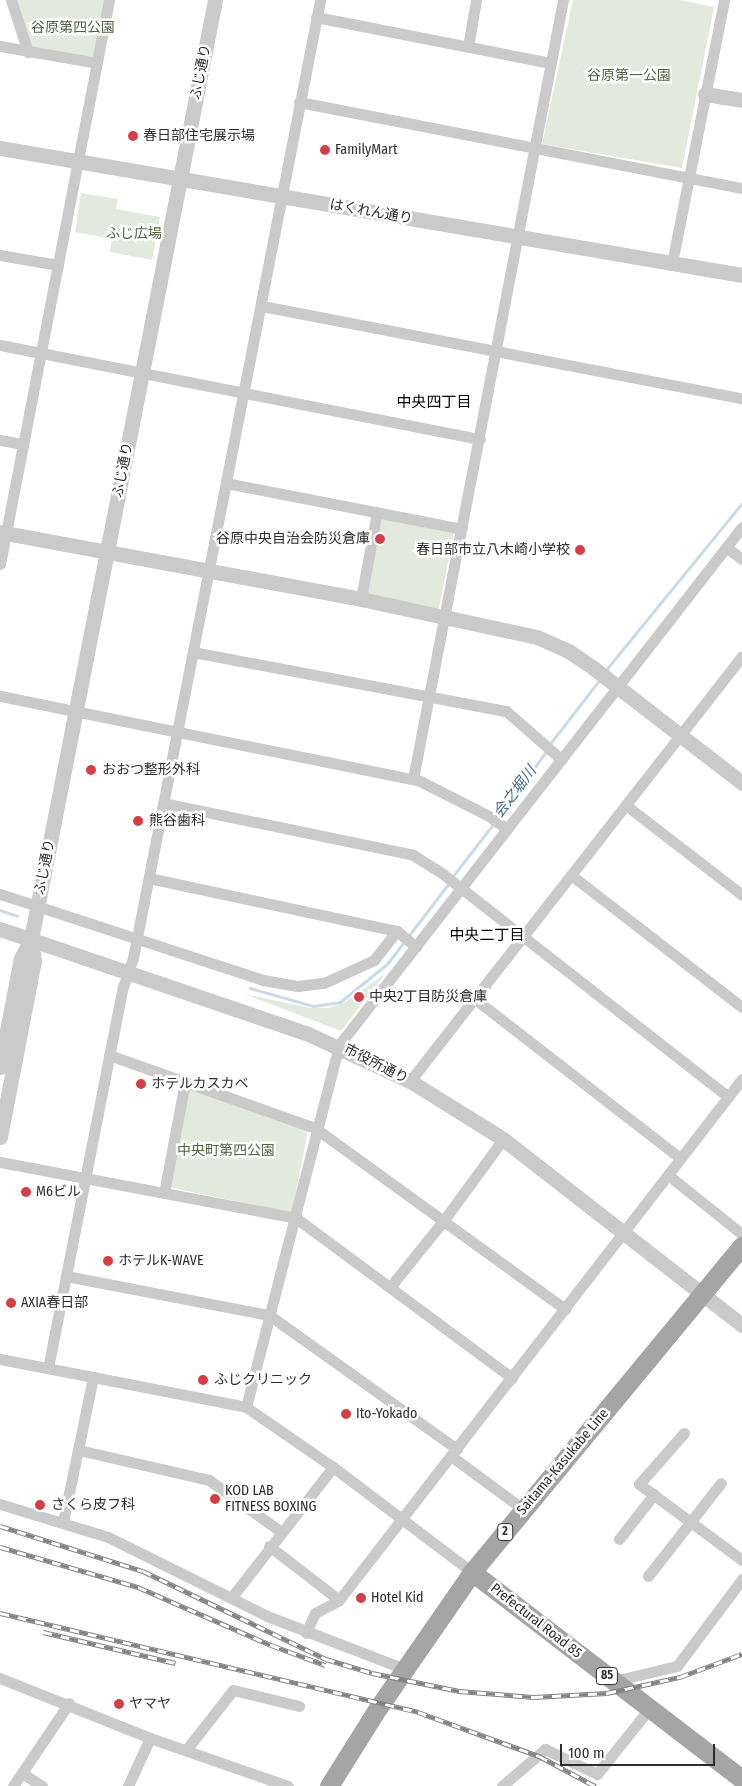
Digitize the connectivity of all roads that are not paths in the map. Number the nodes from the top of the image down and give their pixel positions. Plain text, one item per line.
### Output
1 (11, 0) edge
2 (109, 0) edge
3 (215, 0) edge
4 (320, 0) edge
5 (476, 0) edge
6 (563, 0) edge
7 (722, 0) edge
8 (316, 17) junction
9 (0, 46) edge
10 (468, 47) junction
11 (28, 52) junction
12 (97, 63) junction
13 (551, 63) junction
14 (706, 94) junction
15 (742, 100) edge
16 (299, 102) junction
17 (0, 148) edge
18 (534, 148) junction
19 (77, 161) junction
20 (688, 178) junction
21 (181, 179) junction
22 (742, 188) edge
23 (282, 196) junction
24 (518, 237) junction
25 (0, 255) edge
26 (672, 263) junction
27 (58, 265) junction
28 (742, 275) edge
29 (262, 306) junction
30 (0, 345) edge
31 (495, 349) junction
32 (40, 352) junction
33 (142, 374) junction
34 (243, 393) junction
35 (742, 398) edge
36 (480, 439) junction
37 (0, 440) edge
38 (22, 444) junction
39 (226, 483) junction
40 (377, 512) junction
41 (742, 527) edge
42 (462, 528) junction
43 (3, 533) edge
44 (726, 547) junction
45 (107, 552) junction
46 (742, 559) edge
47 (0, 564) edge
48 (208, 572) junction
49 (361, 599) junction
50 (445, 616) junction
51 (193, 652) junction
52 (740, 664) edge
53 (614, 684) junction
54 (0, 696) edge
55 (429, 696) junction
56 (76, 711) junction
57 (177, 730) junction
58 (680, 735) junction
59 (559, 757) junction
60 (413, 780) junction
61 (742, 783) edge
62 (162, 803) junction
63 (627, 806) junction
64 (505, 828) junction
65 (571, 875) junction
66 (149, 878) junction
67 (459, 888) junction
68 (0, 894) edge
69 (742, 895) edge
70 (37, 910) junction
71 (0, 929) edge
72 (399, 933) junction
73 (32, 936) junction
74 (524, 937) junction
75 (136, 942) junction
76 (414, 945) junction
77 (131, 965) junction
78 (475, 999) junction
79 (742, 1007) edge
80 (339, 1045) junction
81 (109, 1055) junction
82 (0, 1067) edge
83 (742, 1079) edge
84 (410, 1080) junction
85 (185, 1082) junction
86 (728, 1097) junction
87 (315, 1128) junction
88 (0, 1137) edge
89 (503, 1139) junction
90 (680, 1158) junction
91 (0, 1162) edge
92 (668, 1175) junction
93 (85, 1178) junction
94 (164, 1193) junction
95 (296, 1218) junction
96 (444, 1220) junction
97 (623, 1233) junction
98 (742, 1234) edge
99 (742, 1246) edge
100 (66, 1276) junction
101 (390, 1287) junction
102 (702, 1294) junction
103 (565, 1309) junction
104 (269, 1314) junction
105 (742, 1325) edge
106 (0, 1359) edge
107 (48, 1368) junction
108 (93, 1377) junction
109 (512, 1378) junction
110 (246, 1407) junction
111 (684, 1433) dead end
112 (79, 1450) junction
113 (454, 1453) junction
114 (333, 1467) junction
115 (721, 1483) dead end
116 (654, 1494) junction
117 (0, 1504) edge
118 (523, 1509) junction
119 (402, 1519) junction
120 (690, 1521) junction
121 (63, 1522) junction
122 (280, 1531) junction
123 (619, 1539) dead end
124 (269, 1546) junction
125 (742, 1560) edge
126 (472, 1572) junction
127 (648, 1576) dead end
128 (742, 1579) edge
129 (231, 1598) junction
130 (340, 1600) junction
131 (306, 1633) junction
132 (405, 1669) junction
133 (0, 1678) edge
134 (614, 1681) junction
135 (69, 1704) junction
136 (299, 1706) dead end
137 (648, 1710) junction
138 (150, 1738) junction
139 (186, 1750) junction
140 (22, 1773) junction
141 (742, 1779) edge
142 (13, 1786) edge
143 (42, 1786) edge
144 (128, 1786) edge
145 (288, 1786) edge
146 (330, 1786) edge
147 (502, 1786) edge

1 - 11 street
2 - 12 street
3 - 21 street, ふじ通り
4 - 8 street
5 - 10 street
6 - 13 street
7 - 14 street
8 - 10 street
8 - 16 street
9 - 11 street
10 - 13 street
11 - 12 street
12 - 19 street
13 - 18 street
14 - 15 street
14 - 20 street
16 - 18 street
16 - 23 street
17 - 19 street, はくれん通り
18 - 20 street
18 - 24 street
19 - 21 street, はくれん通り
19 - 27 street
20 - 22 street
20 - 26 street
21 - 23 street, はくれん通り
21 - 33 street, ふじ通り
23 - 24 street, はくれん通り
23 - 29 street
24 - 26 street, はくれん通り
24 - 31 street
25 - 27 street
26 - 28 street, はくれん通り
27 - 32 street
29 - 31 street
29 - 34 street
30 - 32 street
31 - 35 street
31 - 36 street
32 - 33 street
32 - 38 street
33 - 34 street
33 - 45 street, ふじ通り
34 - 36 street
34 - 39 street
36 - 42 street
37 - 38 street
38 - 43 street
39 - 40 street
39 - 48 street
40 - 42 street
40 - 49 street
41 - 44 street
42 - 50 street
43 - 45 street
43 - 47 street
44 - 46 street
44 - 53 street
45 - 48 street
45 - 56 street, ふじ通り
48 - 49 street
48 - 51 street
49 - 50 street
50 - 53 street
50 - 55 street
51 - 55 street
51 - 57 street
52 - 58 street
53 - 58 street
53 - 59 street
54 - 56 street
55 - 59 street
55 - 60 street
56 - 57 street
56 - 70 street, ふじ通り
57 - 60 street
57 - 62 street
58 - 61 street
58 - 63 street
59 - 64 street
60 - 64 street
62 - 66 street
62 - 67 street
63 - 65 street
63 - 69 street
64 - 67 street
65 - 74 street
65 - 79 street
66 - 72 street
66 - 75 street
67 - 74 street
67 - 76 street
68 - 70 street
70 - 73 street, ふじ通り
70 - 75 street
71 - 73 street, 市役所通り
72 - 75 street
72 - 76 street
73 - 77 street, 市役所通り
73 - 82 street, ふじ通り
73 - 88 street, ふじ通り
74 - 78 street
74 - 86 street
75 - 77 street
76 - 80 street
77 - 80 street, 市役所通り
77 - 81 street
78 - 84 street
78 - 90 street
80 - 84 street, 市役所通り
80 - 87 street
81 - 85 street
81 - 93 street
83 - 86 street
84 - 89 street, 市役所通り
85 - 87 street
85 - 94 street
86 - 90 street
87 - 95 street
87 - 96 street
89 - 96 street
89 - 97 street, 市役所通り
90 - 92 street
91 - 93 street
92 - 97 street
92 - 98 street
93 - 94 street
93 - 100 street
94 - 95 street
95 - 101 street
95 - 104 street
96 - 101 street
96 - 103 street
97 - 102 street, 市役所通り
97 - 103 street
99 - 102 main road, Saitama-Kasukabe Line / 2
100 - 104 street
100 - 107 street
101 - 109 street
102 - 105 street, 市役所通り
102 - 118 main road, Saitama-Kasukabe Line / 2
103 - 109 street
104 - 110 street
104 - 113 street
106 - 107 street
107 - 108 street
108 - 110 street
108 - 112 street
109 - 113 street
110 - 114 street
111 - 116 street
112 - 121 street
112 - 122 street
113 - 118 street
113 - 119 street
114 - 119 street
114 - 122 street
115 - 120 street
116 - 120 street
116 - 123 street
117 - 121 street
118 - 126 main road, Saitama-Kasukabe Line / 2
119 - 126 street
119 - 130 street
120 - 125 street
120 - 127 street
121 - 129 street
122 - 124 street
124 - 129 street
124 - 130 street
126 - 132 main road, Saitama-Kasukabe Line / 2
126 - 134 main road, Prefectural Road 85 / 85
128 - 134 street
129 - 131 street
130 - 131 street
131 - 132 street
132 - 146 main road, Saitama-Kasukabe Line / 2
133 - 135 street
134 - 137 main road, Prefectural Road 85 / 85
135 - 138 street
135 - 140 street
136 - 139 street
137 - 141 main road, Prefectural Road 85 / 85
137 - 147 street
138 - 139 street
138 - 144 street
139 - 145 street
140 - 142 street
140 - 143 street

